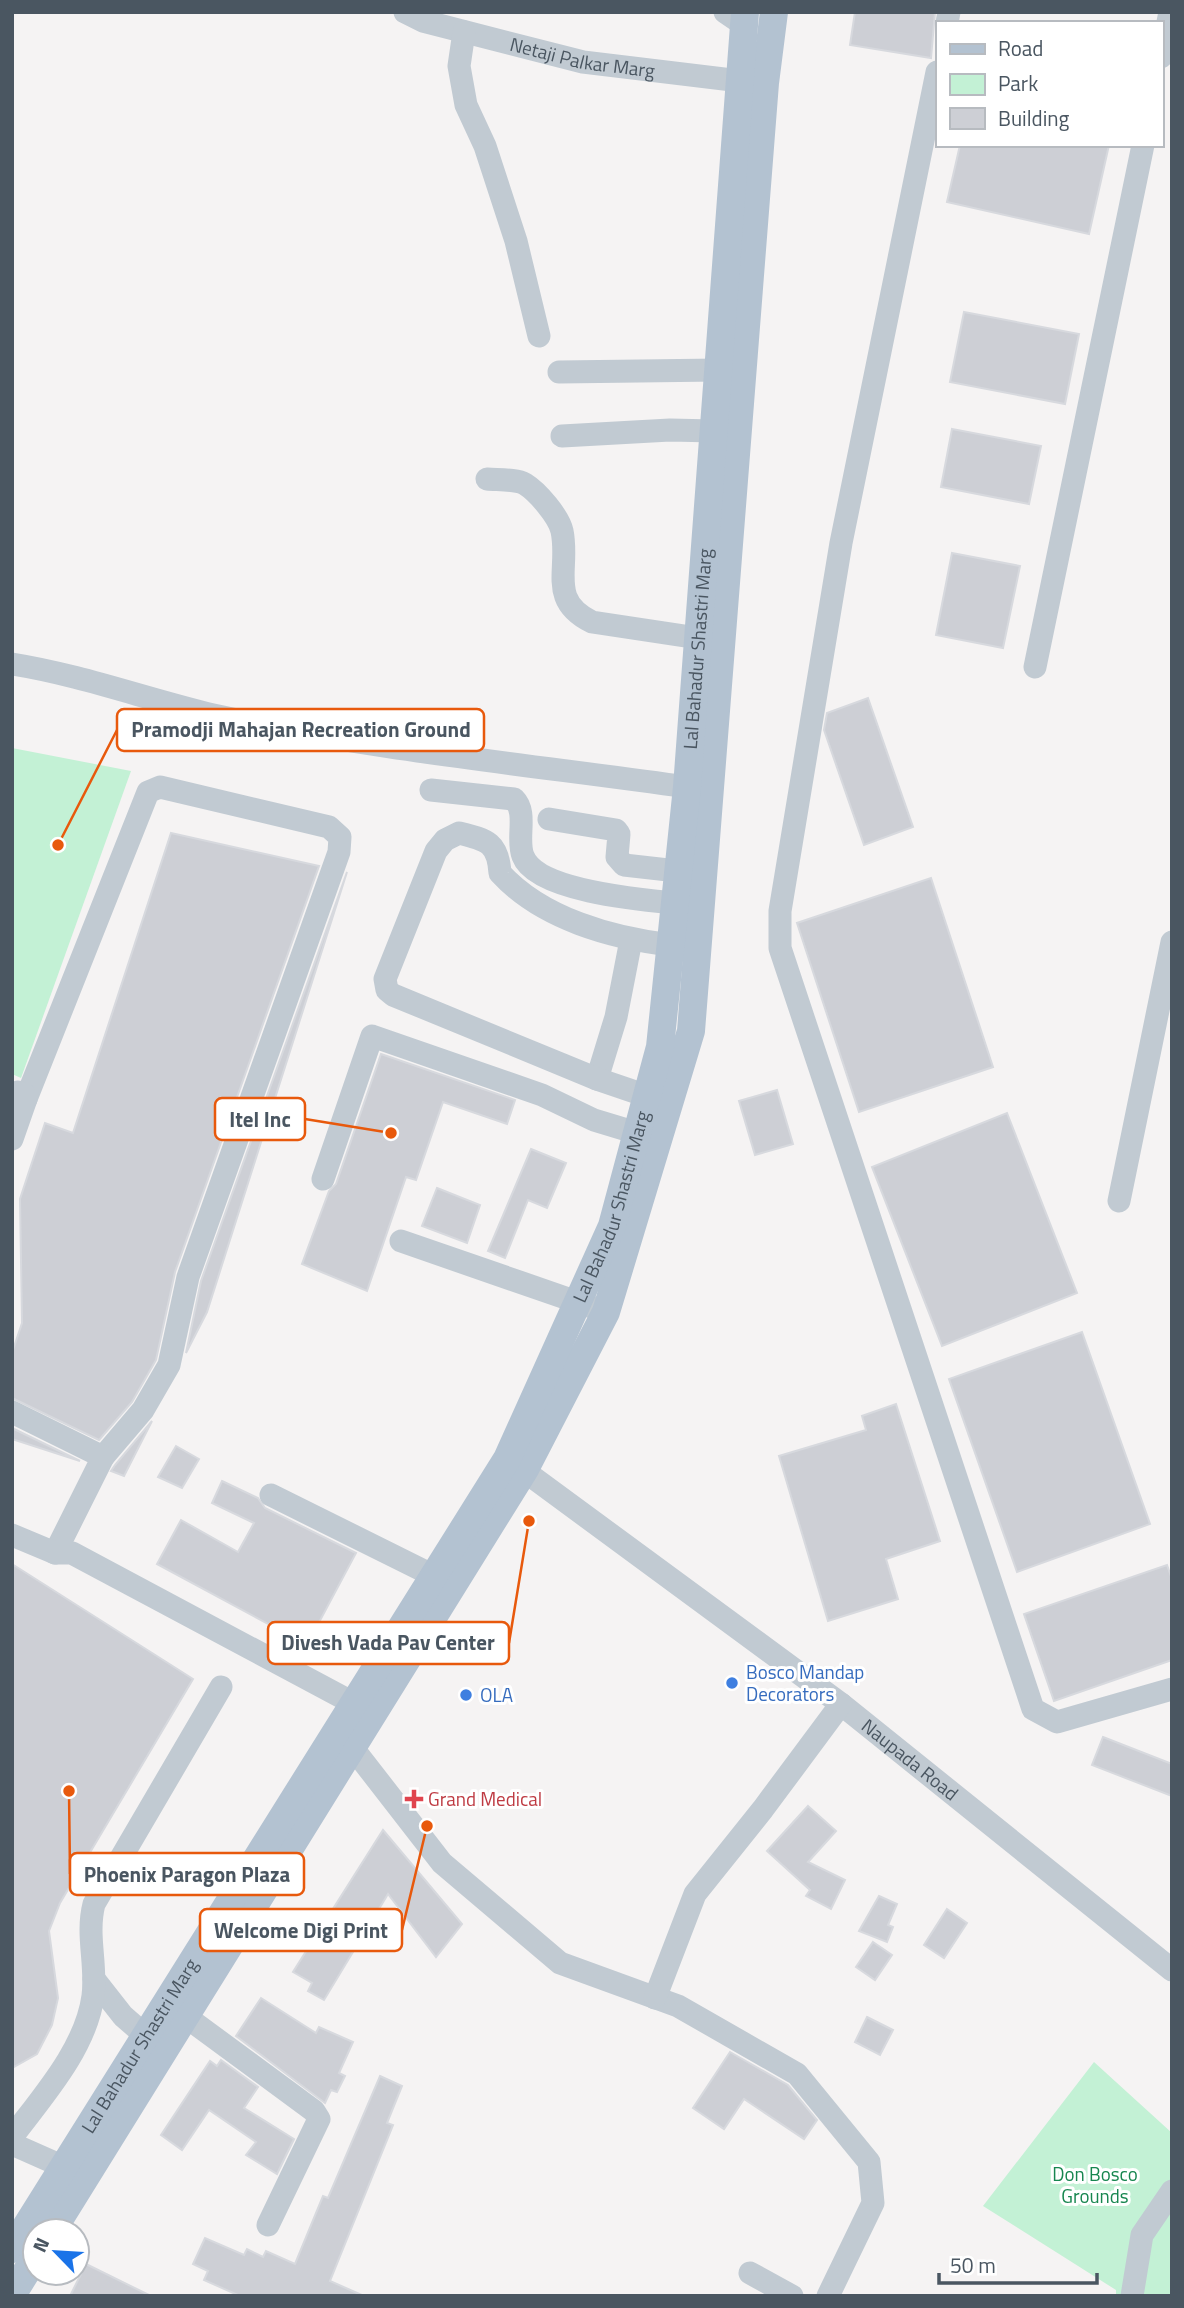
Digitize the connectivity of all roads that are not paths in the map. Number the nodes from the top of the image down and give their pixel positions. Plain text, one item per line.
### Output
1 (405, 12) edge
2 (774, 12) edge
3 (1170, 12) edge
4 (738, 16) edge
5 (464, 32) junction
6 (1163, 47) edge
7 (936, 77) edge
8 (753, 82) junction
9 (1143, 147) edge
10 (539, 336) dead end
11 (719, 370) junction
12 (558, 372) dead end
13 (714, 432) junction
14 (562, 436) dead end
15 (487, 479) dead end
16 (698, 638) junction
17 (12, 664) edge
18 (1035, 667) dead end
19 (698, 786) junction
20 (431, 790) dead end
21 (549, 819) dead end
22 (691, 872) junction
23 (676, 902) junction
24 (79, 922) dead end
25 (631, 940) junction
26 (1172, 942) edge
27 (671, 945) junction
28 (662, 1030) junction
29 (691, 1031) junction
30 (597, 1079) junction
31 (16, 1094) edge
32 (647, 1096) junction
33 (626, 1130) junction
34 (12, 1139) edge
35 (323, 1179) dead end
36 (1119, 1201) dead end
37 (401, 1241) dead end
38 (578, 1302) junction
39 (606, 1312) junction
40 (12, 1412) edge
41 (103, 1457) junction
42 (516, 1464) junction
43 (271, 1495) dead end
44 (12, 1535) edge
45 (55, 1553) junction
46 (434, 1576) junction
47 (221, 1687) dead end
48 (1172, 1689) edge
49 (841, 1704) junction
50 (349, 1709) junction
51 (352, 1747) junction
52 (1172, 1970) edge
53 (93, 1989) junction
54 (655, 1998) junction
55 (185, 2016) junction
56 (142, 2044) junction
57 (12, 2137) edge
58 (12, 2144) edge
59 (64, 2167) junction
60 (1172, 2191) edge
61 (34, 2217) edge
62 (36, 2217) edge
63 (268, 2225) dead end
64 (750, 2273) dead end
65 (792, 2296) edge
66 (828, 2296) edge
67 (1132, 2296) edge

1 - 5 street, Netaji Palkar Marg
2 - 8 main road, Lal Bahadur Shastri Marg
3 - 6 street
4 - 8 main road, Lal Bahadur Shastri Marg
5 - 8 street, Netaji Palkar Marg
5 - 10 street
7 - 48 street
8 - 11 main road, Lal Bahadur Shastri Marg
8 - 19 main road, Lal Bahadur Shastri Marg
9 - 18 street
11 - 12 street
11 - 13 main road, Lal Bahadur Shastri Marg
13 - 14 street
13 - 16 main road, Lal Bahadur Shastri Marg
15 - 16 street
16 - 19 main road, Lal Bahadur Shastri Marg
17 - 19 street
19 - 22 main road, Lal Bahadur Shastri Marg
20 - 23 street
21 - 22 street
22 - 23 main road, Lal Bahadur Shastri Marg
22 - 29 main road, Lal Bahadur Shastri Marg
23 - 27 main road, Lal Bahadur Shastri Marg
24 - 31 street
25 - 27 street
25 - 30 street
25 - 30 street
26 - 36 street
27 - 28 main road, Lal Bahadur Shastri Marg
28 - 29 main road
28 - 32 main road, Lal Bahadur Shastri Marg
29 - 39 main road, Lal Bahadur Shastri Marg
30 - 32 street
31 - 34 street
31 - 41 street
32 - 33 main road, Lal Bahadur Shastri Marg
33 - 35 street
33 - 38 main road, Lal Bahadur Shastri Marg
37 - 38 street
38 - 39 street
38 - 42 main road, Lal Bahadur Shastri Marg
39 - 42 main road, Lal Bahadur Shastri Marg
40 - 41 street
41 - 45 street
42 - 46 main road, Lal Bahadur Shastri Marg
42 - 49 street, Naupada Road
42 - 51 main road, Lal Bahadur Shastri Marg
43 - 46 street
44 - 45 street
45 - 50 street
46 - 50 main road, Lal Bahadur Shastri Marg
47 - 53 street
49 - 52 street, Naupada Road
49 - 54 street
50 - 56 main road, Lal Bahadur Shastri Marg
51 - 54 street
51 - 55 main road, Lal Bahadur Shastri Marg
53 - 56 street
53 - 57 street
54 - 66 street
55 - 62 main road, Lal Bahadur Shastri Marg
55 - 63 street
56 - 59 main road, Lal Bahadur Shastri Marg
58 - 59 street
59 - 61 main road, Lal Bahadur Shastri Marg
60 - 67 street
64 - 65 street

